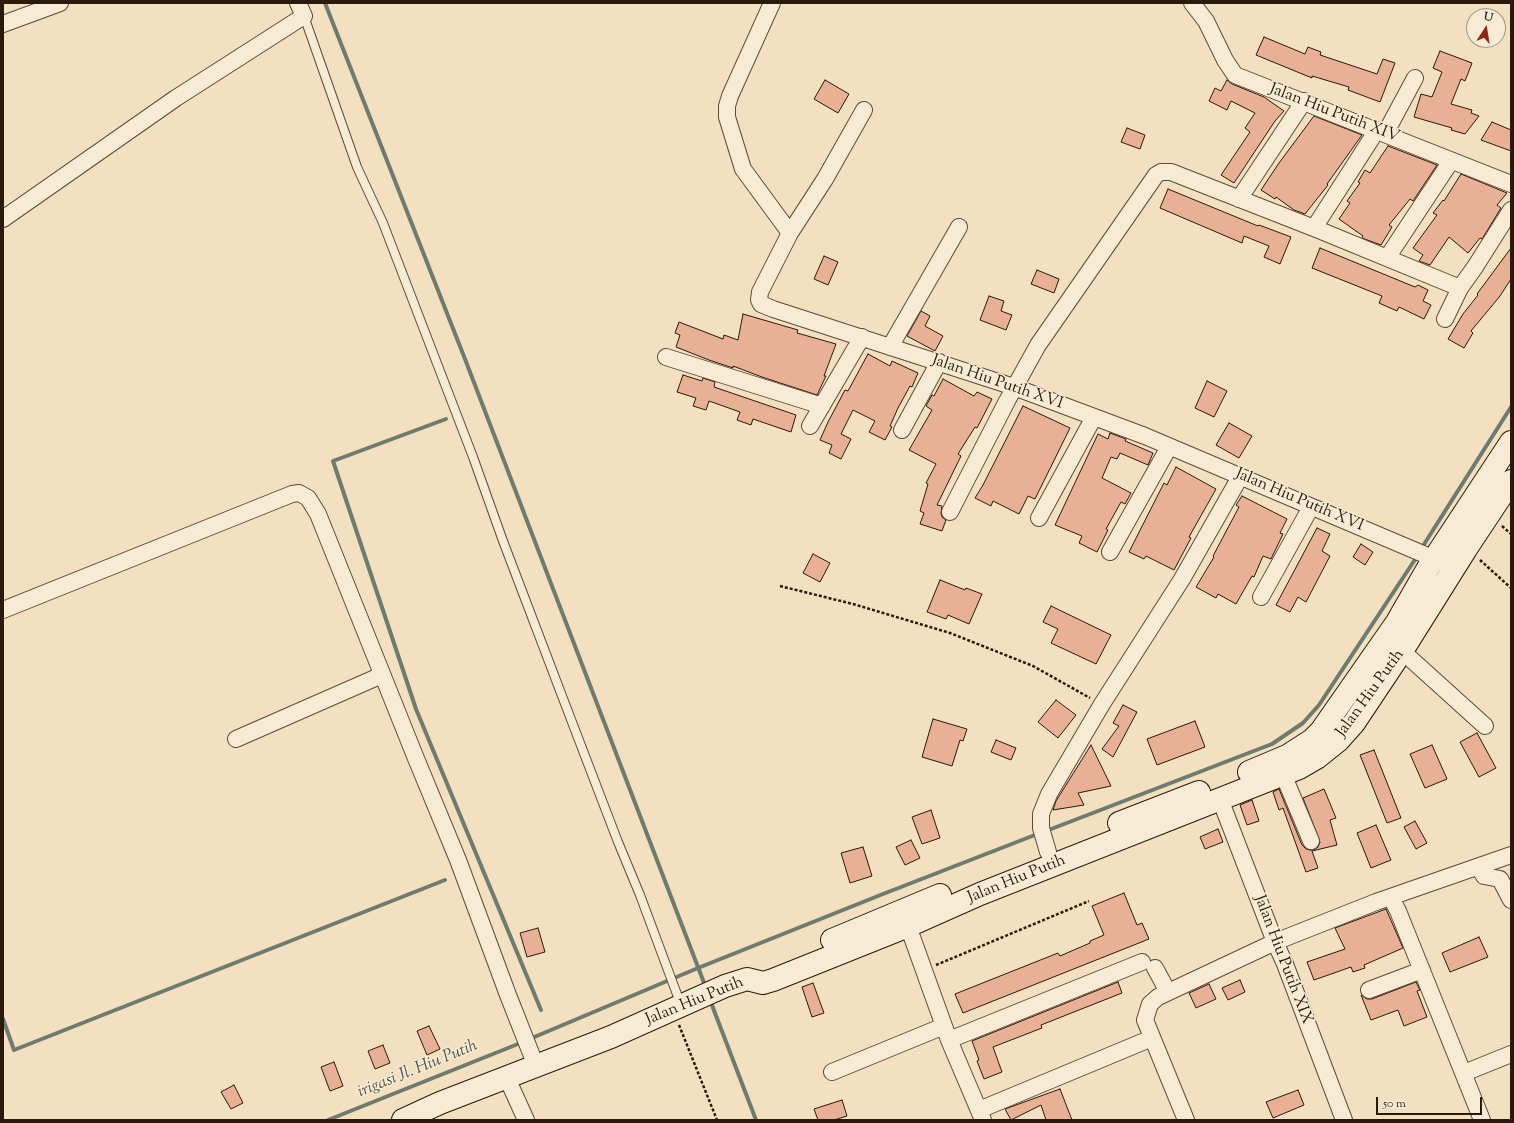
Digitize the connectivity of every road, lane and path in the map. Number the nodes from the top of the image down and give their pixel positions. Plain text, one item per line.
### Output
1 (60, 3) edge
2 (772, 3) edge
3 (1192, 3) edge
4 (301, 10) edge
5 (3, 24) edge
6 (1415, 78) dead end
7 (1304, 101) junction
8 (864, 110) dead end
9 (1381, 132) junction
10 (1450, 161) junction
11 (1511, 184) edge
12 (1239, 199) junction
13 (1511, 210) edge
14 (3, 219) edge
15 (959, 227) dead end
16 (1314, 228) junction
17 (790, 232) junction
18 (1387, 258) junction
19 (1460, 288) junction
20 (1445, 319) dead end
21 (862, 337) junction
22 (890, 347) junction
23 (666, 357) dead end
24 (939, 362) junction
25 (1014, 387) junction
26 (822, 406) junction
27 (1094, 417) junction
28 (810, 426) dead end
29 (902, 430) dead end
30 (1511, 442) edge
31 (1169, 447) junction
32 (1240, 477) junction
33 (1511, 481) edge
34 (1311, 507) junction
35 (950, 512) dead end
36 (1039, 518) dead end
37 (1466, 548) junction
38 (1110, 552) dead end
39 (1435, 559) junction
40 (780, 586) dead end
41 (1511, 588) edge
42 (1261, 598) dead end
43 (3, 610) edge
44 (1404, 636) junction
45 (382, 675) junction
46 (1102, 704) junction
47 (1485, 726) dead end
48 (236, 739) dead end
49 (1284, 774) junction
50 (1220, 799) junction
51 (1140, 823) junction
52 (1311, 841) dead end
53 (1048, 852) junction
54 (1511, 855) edge
55 (1479, 866) junction
56 (1391, 898) junction
57 (1511, 900) edge
58 (1089, 901) dead end
59 (908, 926) junction
60 (1275, 942) junction
61 (1422, 970) junction
62 (923, 971) junction
63 (748, 979) junction
64 (1369, 990) dead end
65 (1168, 992) junction
66 (680, 1006) junction
67 (947, 1033) junction
68 (1152, 1038) junction
69 (1511, 1054) edge
70 (536, 1066) junction
71 (832, 1072) dead end
72 (1464, 1073) junction
73 (507, 1078) junction
74 (981, 1115) edge
75 (411, 1118) edge
76 (526, 1120) edge
77 (717, 1120) edge
78 (1186, 1120) edge
79 (1344, 1120) edge
80 (1482, 1120) edge

1 - 5 street
2 - 17 street
3 - 7 street, Jalan Hiu Putih XIV
4 - 14 street
4 - 66 lane
6 - 9 street
7 - 9 street, Jalan Hiu Putih XIV
7 - 12 street
8 - 17 street, Jalan Hiu Putih XVI
9 - 10 street, Jalan Hiu Putih XIV
9 - 16 street
10 - 11 street, Jalan Hiu Putih XIV
10 - 18 street
12 - 16 street
12 - 25 street
13 - 19 street
15 - 22 street
16 - 18 street
17 - 21 street, Jalan Hiu Putih XVI
18 - 19 street
19 - 20 street
21 - 22 street, Jalan Hiu Putih XVI
21 - 26 street
22 - 24 street, Jalan Hiu Putih XVI
23 - 26 street
24 - 25 street, Jalan Hiu Putih XVI
24 - 29 street
25 - 27 street, Jalan Hiu Putih XVI
25 - 35 street
26 - 28 street
27 - 31 street, Jalan Hiu Putih XVI
27 - 36 street
30 - 39 street, Jalan Hiu Putih
31 - 32 street, Jalan Hiu Putih XVI
31 - 38 street
32 - 34 street, Jalan Hiu Putih XVI
32 - 46 street
33 - 37 street, Jalan Hiu Putih
34 - 39 street, Jalan Hiu Putih XVI
34 - 42 street
37 - 41 path
37 - 44 street, Jalan Hiu Putih
39 - 44 street, Jalan Hiu Putih
40 - 46 path
43 - 45 street
44 - 47 street
44 - 49 street, Jalan Hiu Putih
44 - 51 street
45 - 48 street
45 - 70 street
46 - 53 street
49 - 50 street, Jalan Hiu Putih
49 - 52 street
50 - 51 street, Jalan Hiu Putih
50 - 60 street, Jalan Hiu Putih XIX
51 - 53 street
51 - 59 street, Jalan Hiu Putih
53 - 63 street
54 - 55 street
55 - 56 street
55 - 57 street
56 - 60 street
56 - 61 street
58 - 62 path
59 - 62 street
59 - 63 street, Jalan Hiu Putih
60 - 65 street
60 - 79 street, Jalan Hiu Putih XIX
61 - 64 street
61 - 72 street
62 - 67 street
63 - 66 street, Jalan Hiu Putih
65 - 67 street
65 - 68 street
66 - 70 street, Jalan Hiu Putih
66 - 77 path
67 - 71 street
67 - 74 street
68 - 74 street
68 - 78 street
69 - 72 street
70 - 73 street, Jalan Hiu Putih
72 - 80 street
73 - 75 street, Jalan Hiu Putih
73 - 76 street

